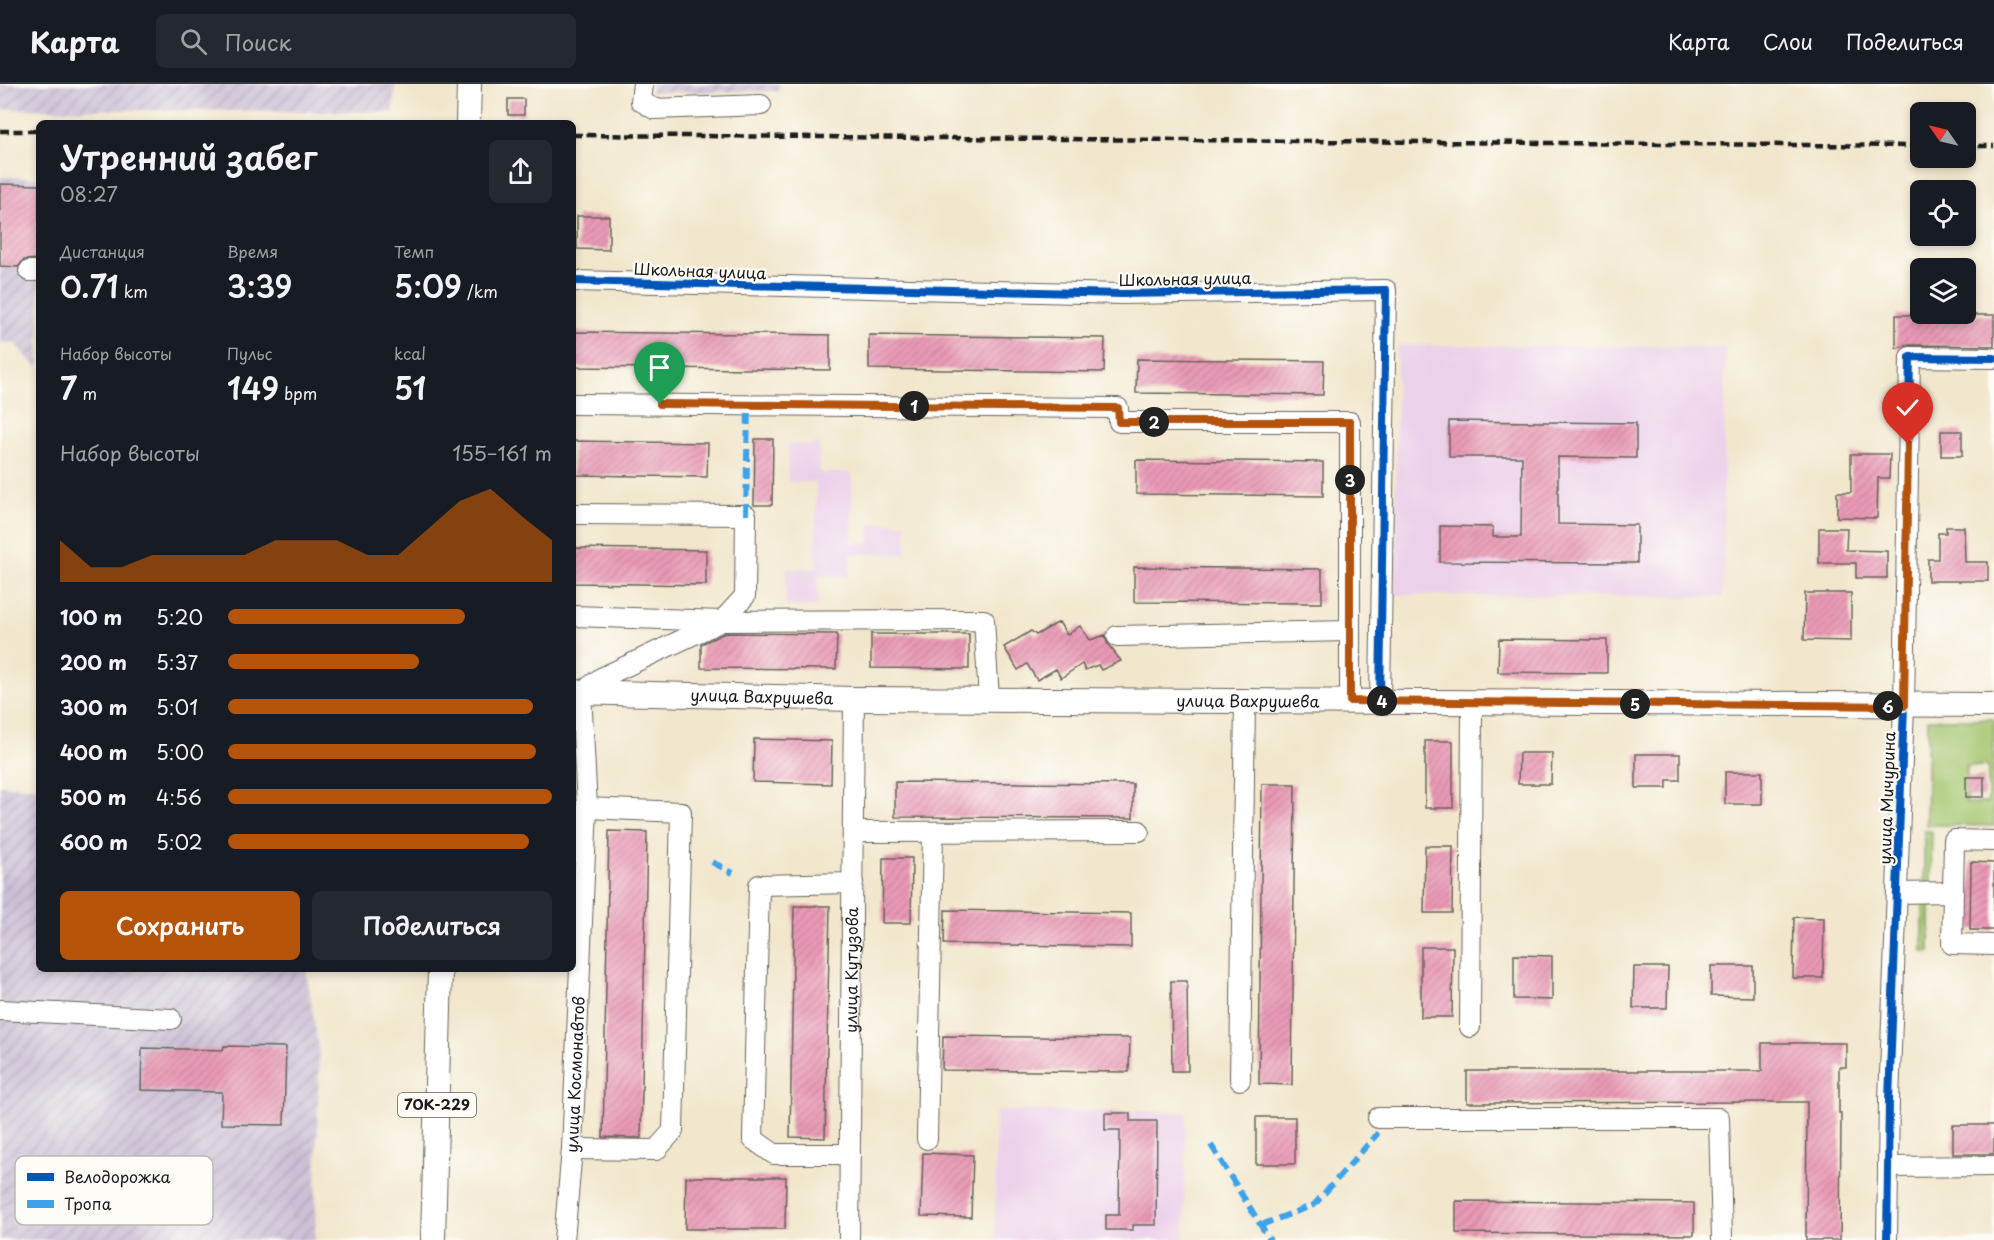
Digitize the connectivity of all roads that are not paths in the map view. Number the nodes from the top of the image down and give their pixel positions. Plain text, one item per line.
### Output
1 (469, 84) edge
2 (643, 84) edge
3 (761, 105) dead end
4 (468, 120) edge
5 (576, 281) edge
6 (1994, 358) edge
7 (576, 404) edge
8 (576, 514) edge
9 (576, 616) edge
10 (722, 621) junction
11 (1350, 631) junction
12 (1118, 636) dead end
13 (577, 693) edge
14 (854, 699) junction
15 (989, 699) junction
16 (1245, 700) junction
17 (1350, 701) junction
18 (1380, 701) junction
19 (1472, 703) junction
20 (1994, 705) edge
21 (1904, 706) junction
22 (587, 808) junction
23 (1139, 831) dead end
24 (853, 832) junction
25 (933, 832) junction
26 (1994, 841) edge
27 (853, 883) junction
28 (1953, 892) junction
29 (1897, 893) junction
30 (1994, 945) edge
31 (440, 972) edge
32 (0, 1010) edge
33 (171, 1019) dead end
34 (1470, 1027) dead end
35 (1240, 1080) dead end
36 (1378, 1118) dead end
37 (927, 1139) dead end
38 (572, 1149) junction
39 (850, 1154) junction
40 (1994, 1166) edge
41 (1888, 1167) junction
42 (433, 1240) edge
43 (564, 1240) edge
44 (849, 1240) edge
45 (1722, 1240) edge
46 (1887, 1240) edge

1 - 4 main road
2 - 3 street
5 - 18 street, Школьная улица
6 - 21 street, улица Мичурина
7 - 11 street
8 - 10 street
9 - 10 street
10 - 13 street
10 - 15 street
11 - 12 street
11 - 17 street
13 - 14 main road, улица Вахрушева
13 - 22 street, улица Космонавтов
14 - 15 main road, улица Вахрушева
14 - 24 street, улица Кутузова
15 - 16 main road, улица Вахрушева
16 - 17 main road, улица Вахрушева
16 - 35 street
17 - 18 main road, улица Вахрушева
18 - 19 main road, улица Вахрушева
19 - 21 main road, улица Вахрушева
19 - 34 street
20 - 21 main road, улица Вахрушева
21 - 29 street, улица Мичурина
22 - 38 street, улица Космонавтов
22 - 38 street
23 - 25 street
24 - 25 street
24 - 27 street, улица Кутузова
25 - 37 street
26 - 28 street
27 - 39 street, улица Кутузова
27 - 39 street
28 - 29 street
28 - 30 street
29 - 41 street, улица Мичурина
31 - 42 main road, 70К-229
32 - 33 street
36 - 45 street
38 - 43 street, улица Космонавтов
39 - 44 street, улица Кутузова
40 - 41 street
41 - 46 street, улица Мичурина

